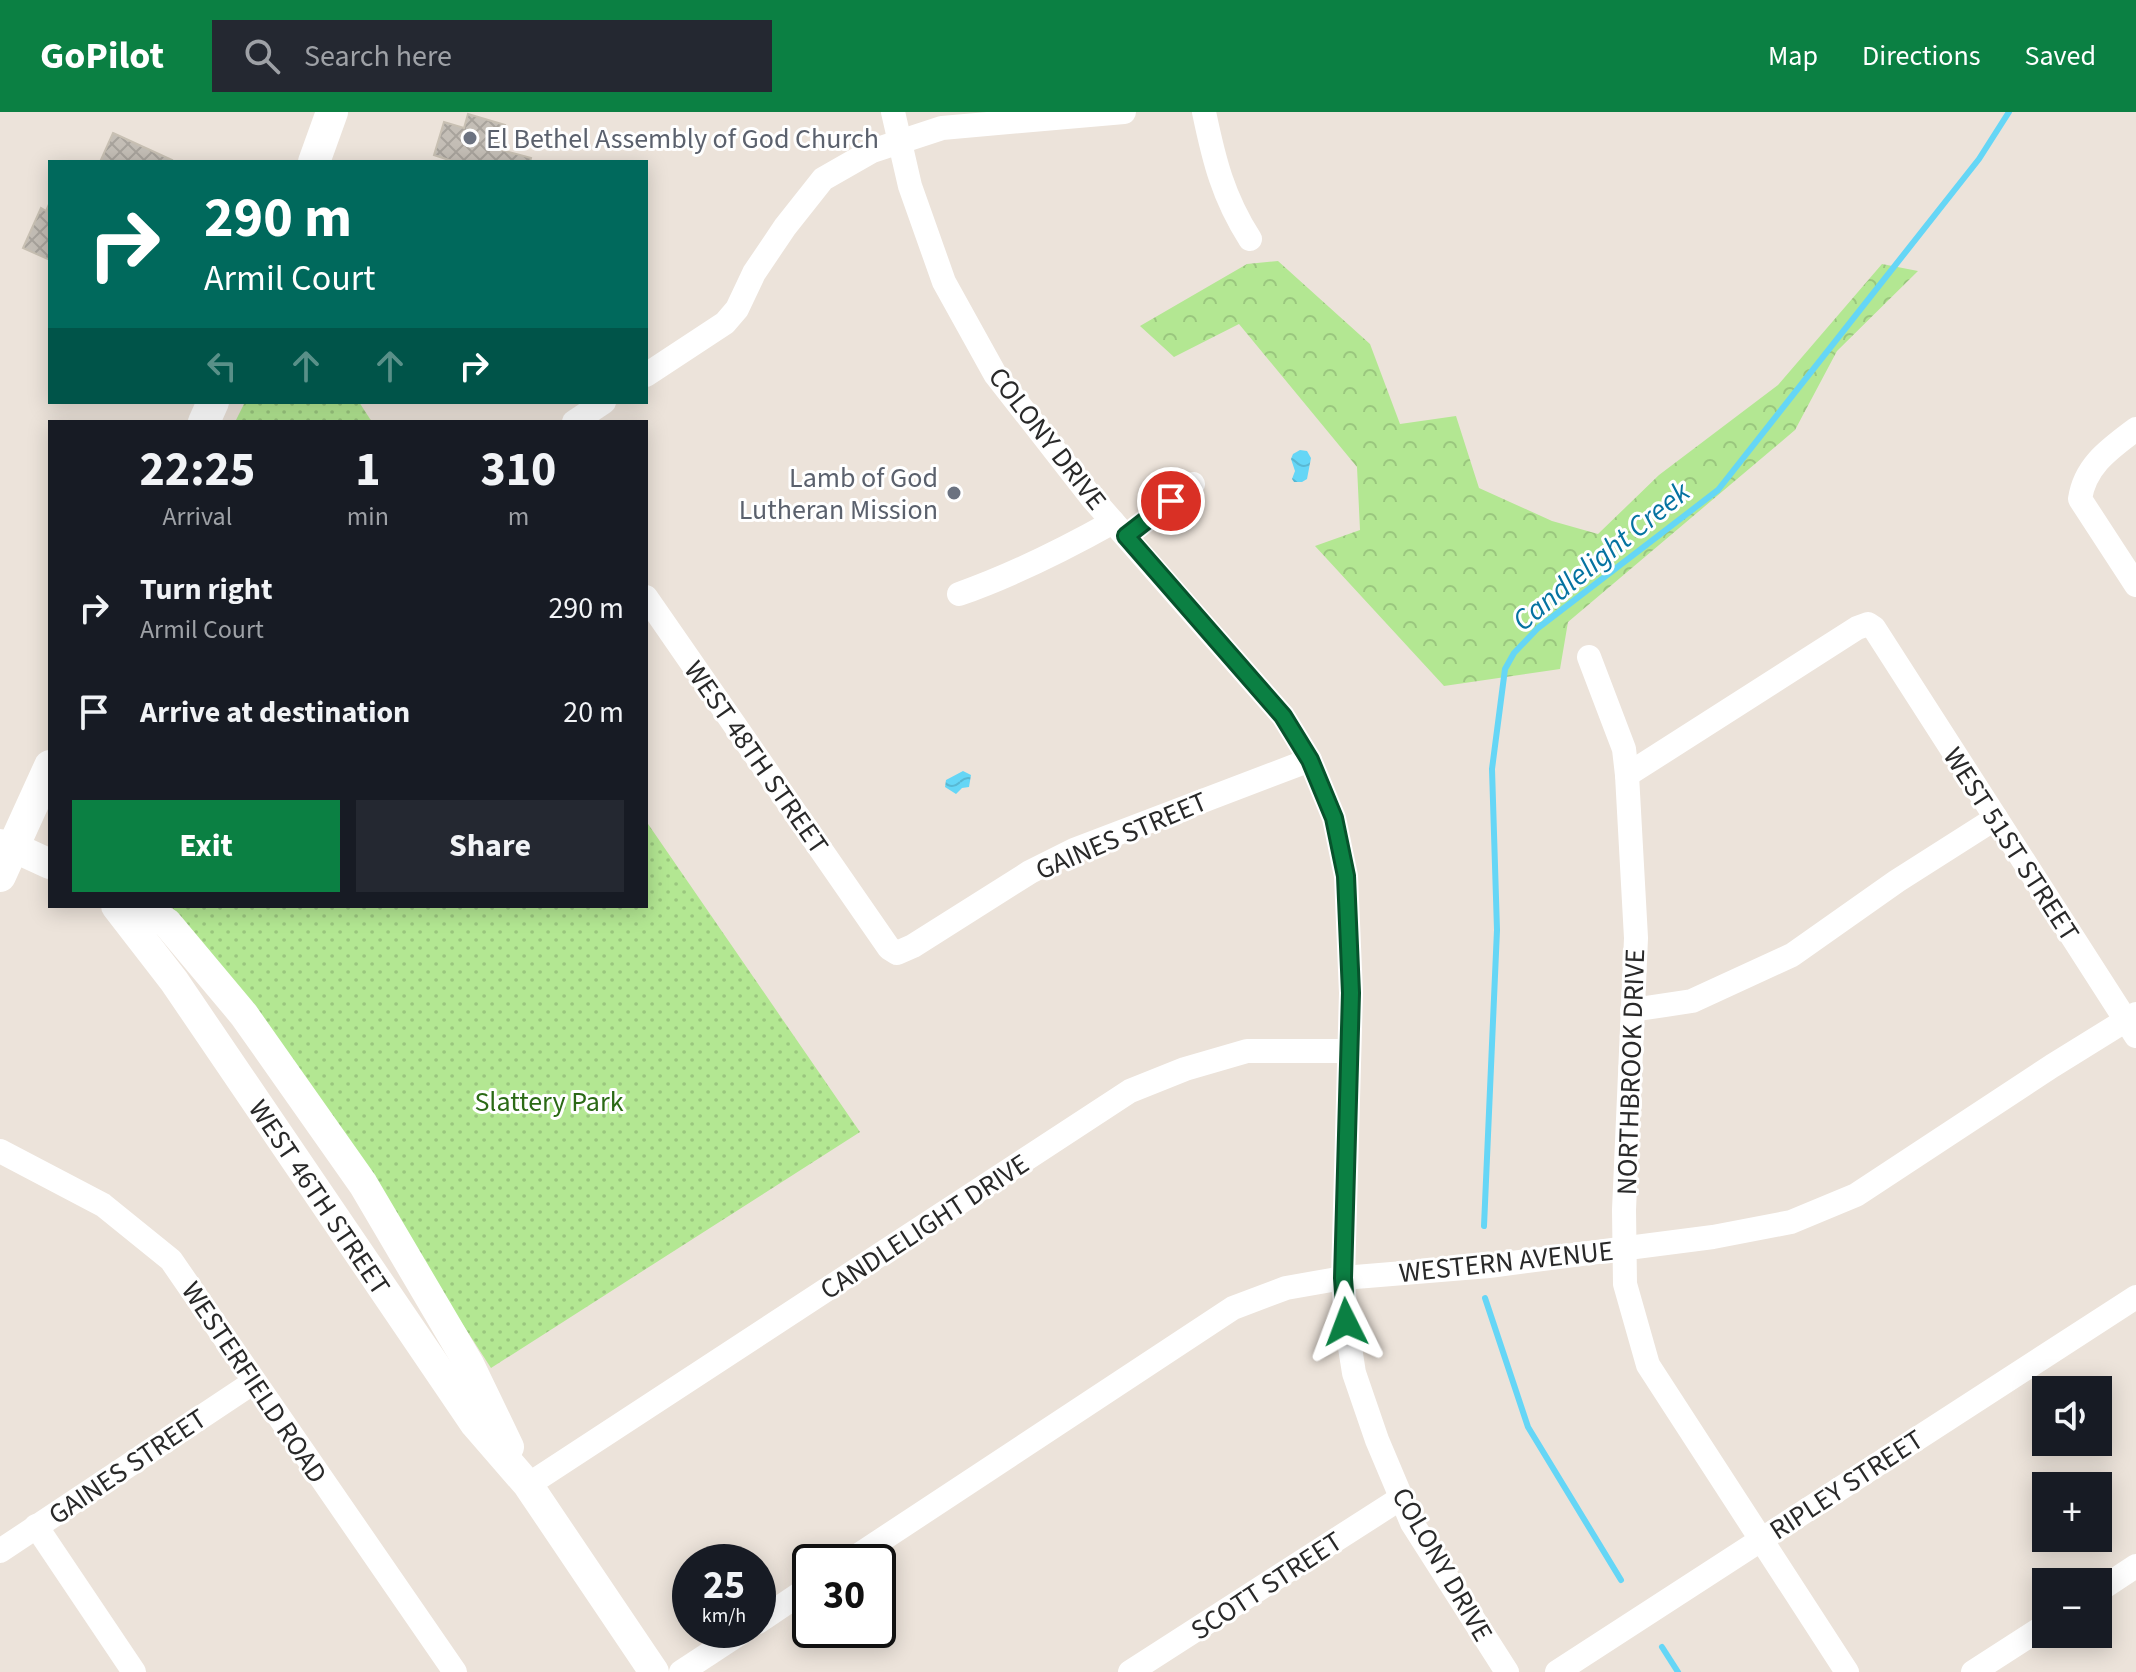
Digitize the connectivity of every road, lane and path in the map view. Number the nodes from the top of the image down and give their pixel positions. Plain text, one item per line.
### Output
1 (332, 112) edge
2 (893, 112) edge
3 (1124, 112) edge
4 (1204, 112) edge
5 (899, 142) junction
6 (315, 160) edge
7 (1250, 239) dead end
8 (648, 374) edge
9 (601, 404) edge
10 (577, 420) edge
11 (2136, 429) edge
12 (1193, 484) dead end
13 (1120, 529) junction
14 (2136, 585) edge
15 (959, 594) dead end
16 (648, 600) edge
17 (1589, 657) dead end
18 (1310, 760) junction
19 (48, 770) edge
20 (1627, 775) junction
21 (1996, 818) junction
22 (7, 846) edge
23 (48, 863) edge
24 (0, 876) edge
25 (118, 908) edge
26 (139, 908) edge
27 (868, 918) joint
28 (1632, 1010) junction
29 (2133, 1023) edge
30 (1349, 1051) junction
31 (0, 1151) edge
32 (1624, 1248) junction
33 (1343, 1278) junction
34 (2136, 1297) edge
35 (254, 1382) junction
36 (528, 1485) junction
37 (1401, 1498) junction
38 (36, 1526) junction
39 (1760, 1540) junction
40 (875, 1544) edge
41 (0, 1551) edge
42 (2136, 1566) edge
43 (2112, 1582) edge
44 (2032, 1634) edge
45 (718, 1648) edge
46 (134, 1672) edge
47 (455, 1672) edge
48 (654, 1672) edge
49 (681, 1672) edge
50 (1130, 1672) edge
51 (1507, 1672) edge
52 (1557, 1672) edge
53 (1847, 1672) edge
54 (1973, 1672) edge

1 - 6 main road
2 - 5 street, COLONY DRIVE
3 - 5 street
4 - 7 street
5 - 8 street
5 - 13 street, COLONY DRIVE
9 - 10 street
11 - 14 street
12 - 13 street
13 - 15 street
13 - 18 street, COLONY DRIVE
16 - 27 street, WEST 48TH STREET
17 - 20 street, NORTHBROOK DRIVE
18 - 27 street, GAINES STREET
18 - 30 street, COLONY DRIVE
19 - 22 main road
20 - 21 street, WEST 51ST STREET
20 - 28 street, NORTHBROOK DRIVE
21 - 28 street
21 - 29 street, WEST 51ST STREET
22 - 23 street
22 - 24 main road
25 - 36 street, WEST 46TH STREET
26 - 36 street, WEST 46TH STREET
28 - 32 street, NORTHBROOK DRIVE
29 - 32 street, WESTERN AVENUE
30 - 33 street, COLONY DRIVE
30 - 36 street, CANDLELIGHT DRIVE
31 - 35 street, WESTERFIELD ROAD
32 - 33 street, WESTERN AVENUE
32 - 39 street, NORTHBROOK DRIVE
33 - 37 street, COLONY DRIVE
33 - 40 street, WESTERN AVENUE
34 - 39 street, RIPLEY STREET
35 - 38 street, GAINES STREET
35 - 47 street, WESTERFIELD ROAD
36 - 48 street, WEST 46TH STREET
37 - 50 street, SCOTT STREET
37 - 51 street, COLONY DRIVE
38 - 41 street, GAINES STREET
38 - 46 street
39 - 52 street, RIPLEY STREET
39 - 53 street, NORTHBROOK DRIVE
42 - 43 street
44 - 54 street
45 - 49 street

